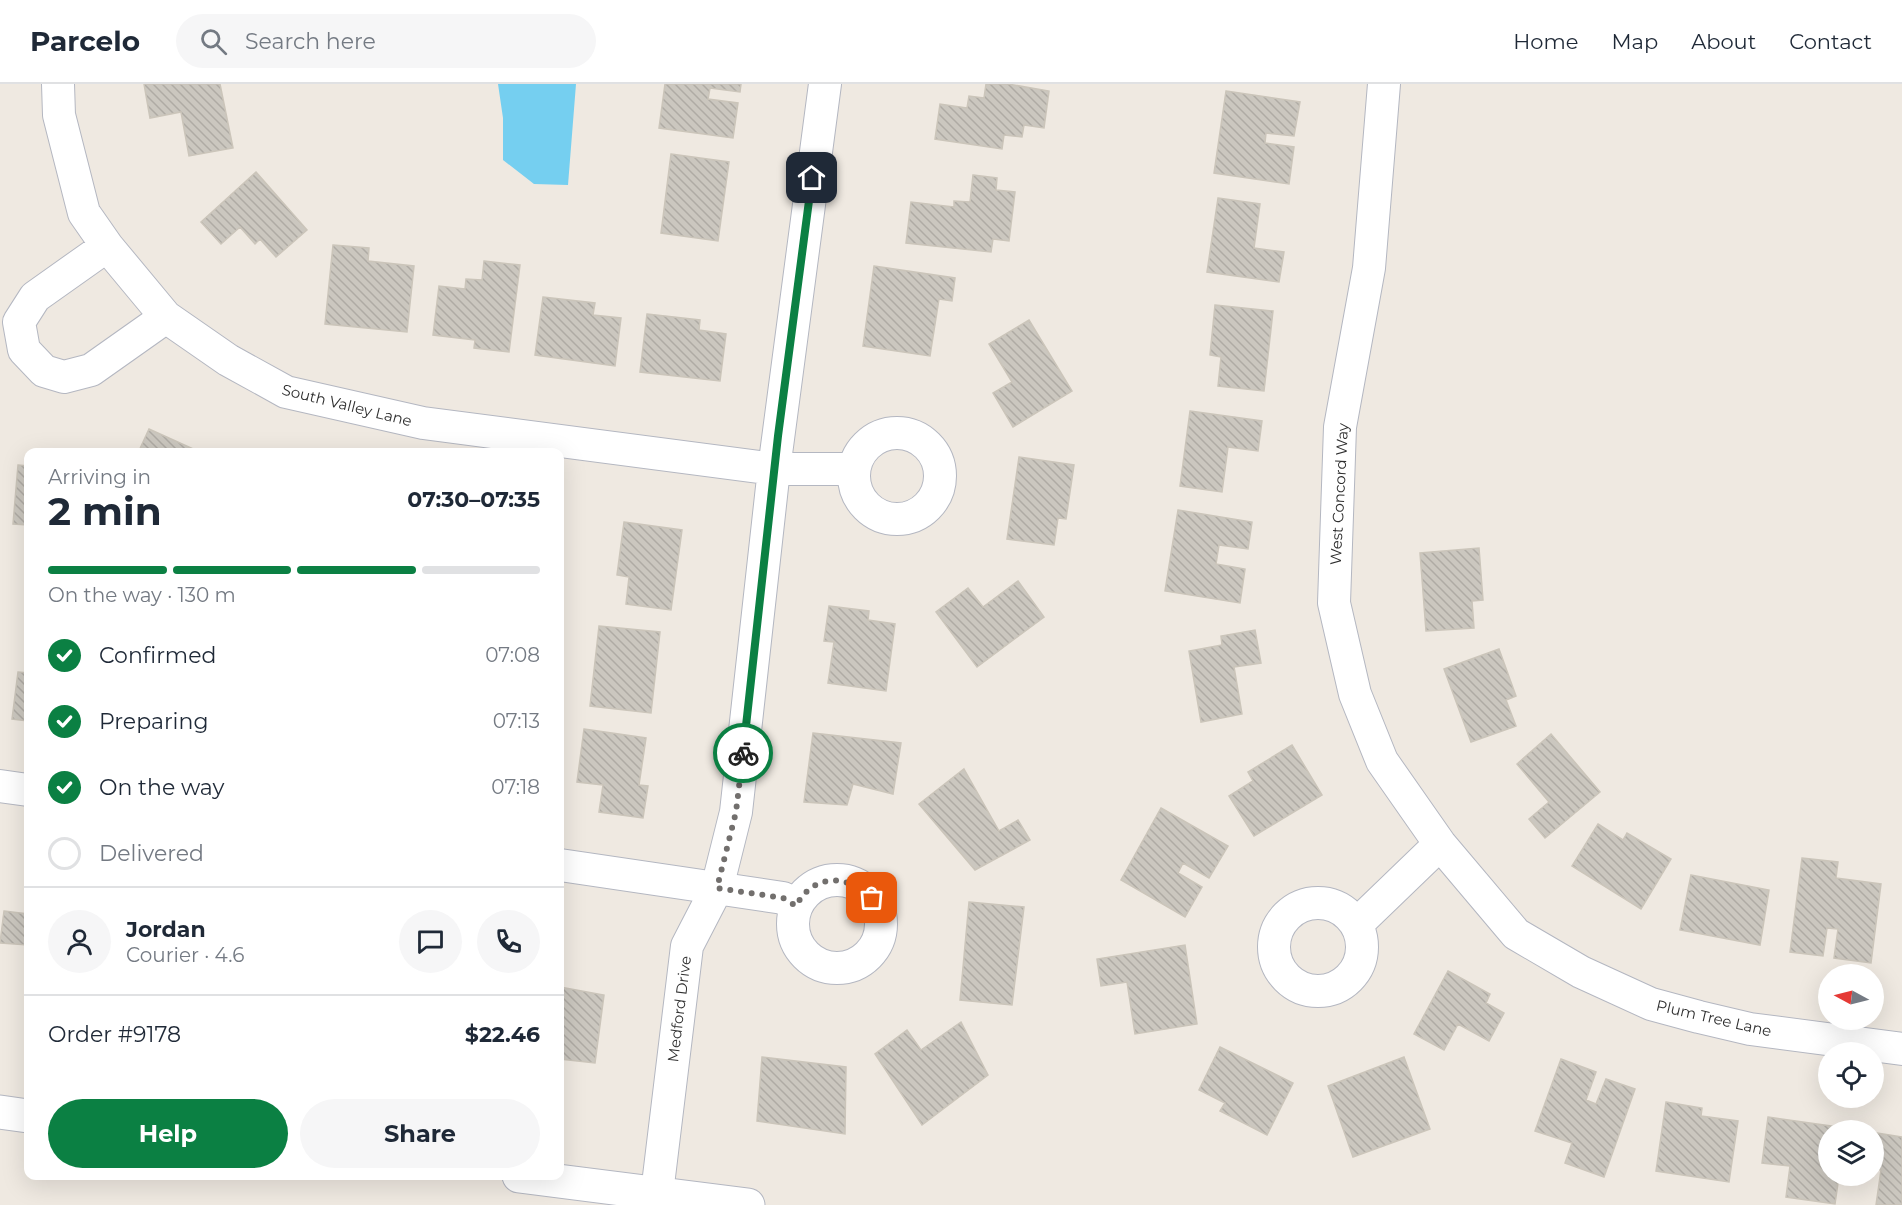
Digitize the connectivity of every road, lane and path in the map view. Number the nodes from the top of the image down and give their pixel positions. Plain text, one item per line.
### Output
1 (58, 84) edge
2 (825, 84) edge
3 (1384, 84) edge
4 (107, 246) junction
5 (166, 317) junction
6 (774, 468) junction
7 (854, 469) dead end
8 (0, 786) edge
9 (24, 789) edge
10 (1440, 844) junction
11 (564, 866) edge
12 (717, 888) junction
13 (796, 906) dead end
14 (1357, 924) dead end
15 (1902, 1049) edge
16 (0, 1112) edge
17 (24, 1115) edge
18 (551, 1180) edge
19 (657, 1193) junction
20 (748, 1205) edge

1 - 4 street, South Valley Lane
2 - 6 street, Medford Drive
3 - 10 street, West Concord Way
4 - 5 street, South Valley Lane
4 - 5 street
5 - 6 street, South Valley Lane
6 - 7 street, South Valley Lane
6 - 12 street, Medford Drive
8 - 9 street
10 - 14 street
10 - 15 street, Plum Tree Lane
11 - 12 street
12 - 13 street
12 - 19 street, Medford Drive
16 - 17 main road
18 - 19 main road
19 - 20 main road

